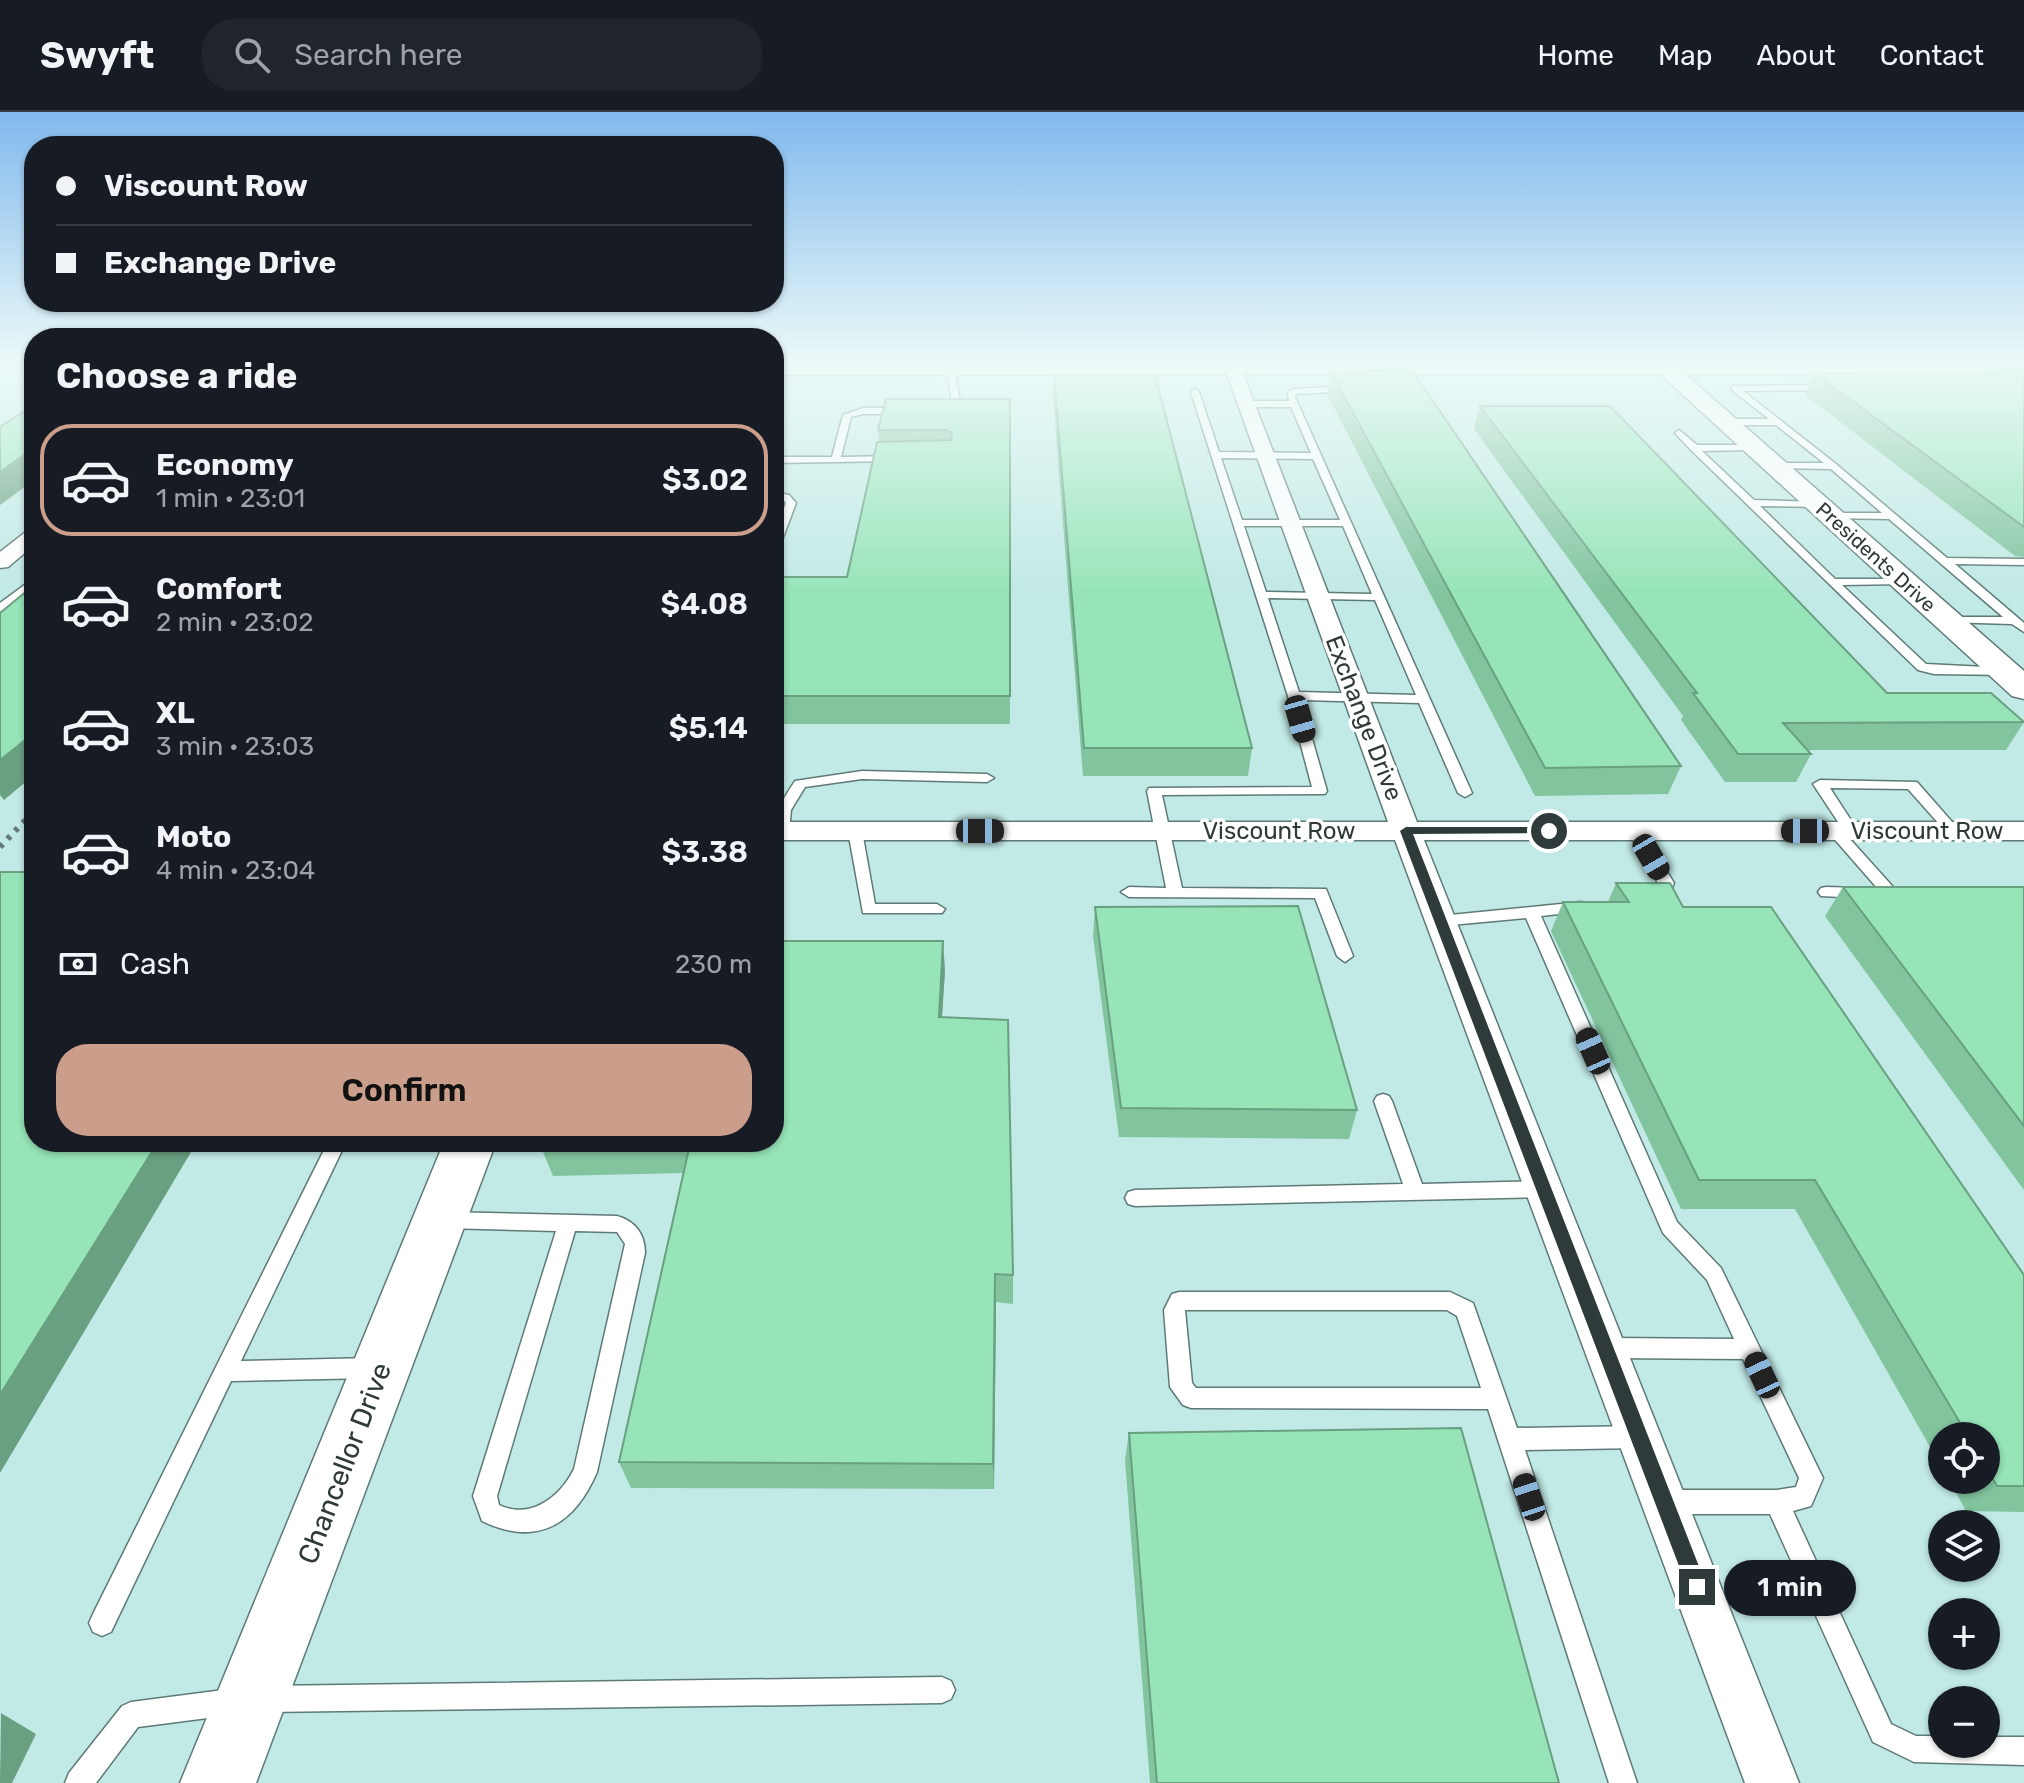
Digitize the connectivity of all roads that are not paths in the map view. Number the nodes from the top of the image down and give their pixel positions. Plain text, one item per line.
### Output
1 (841, 439) edge
2 (1209, 439) edge
3 (1261, 439) edge
4 (1310, 439) edge
5 (1685, 439) edge
6 (1743, 439) edge
7 (1799, 439) edge
8 (1752, 447) junction
9 (1694, 448) junction
10 (1214, 455) junction
11 (1265, 455) junction
12 (1318, 456) junction
13 (836, 459) junction
14 (899, 459) edge
15 (784, 460) edge
16 (1774, 466) junction
17 (1833, 466) junction
18 (784, 497) edge
19 (1751, 503) junction
20 (1824, 510) junction
21 (1891, 516) junction
22 (784, 522) edge
23 (1238, 523) junction
24 (1291, 523) junction
25 (1347, 523) junction
26 (24, 544) edge
27 (1944, 561) junction
28 (0, 562) edge
29 (2024, 562) edge
30 (1903, 581) junction
31 (1832, 582) junction
32 (24, 589) edge
33 (0, 592) edge
34 (20, 592) junction
35 (1260, 595) junction
36 (1318, 595) junction
37 (1379, 597) junction
38 (0, 609) edge
39 (1947, 620) junction
40 (2019, 625) edge
41 (2015, 680) edge
42 (1294, 696) junction
43 (1355, 696) junction
44 (1424, 699) junction
45 (987, 778) dead end
46 (1465, 793) dead end
47 (784, 810) edge
48 (784, 831) edge
49 (855, 831) junction
50 (1161, 831) junction
51 (1406, 831) junction
52 (1635, 831) junction
53 (1843, 831) junction
54 (1953, 831) junction
55 (2024, 831) edge
56 (1129, 892) dead end
57 (1826, 892) dead end
58 (1175, 893) junction
59 (1890, 893) junction
60 (1920, 893) edge
61 (1631, 901) edge
62 (1603, 904) edge
63 (937, 909) dead end
64 (1531, 912) junction
65 (1440, 921) junction
66 (1345, 956) dead end
67 (1383, 1101) dead end
68 (332, 1152) edge
69 (466, 1152) edge
70 (1543, 1189) junction
71 (1415, 1192) junction
72 (1135, 1198) dead end
73 (440, 1220) junction
74 (568, 1223) junction
75 (1604, 1348) junction
76 (1750, 1349) junction
77 (381, 1368) junction
78 (225, 1371) junction
79 (1495, 1399) junction
80 (1638, 1437) junction
81 (1510, 1439) junction
82 (1665, 1502) junction
83 (1777, 1502) junction
84 (102, 1623) dead end
85 (942, 1690) dead end
86 (251, 1699) junction
87 (2024, 1751) edge
88 (79, 1783) edge
89 (218, 1783) edge
90 (1623, 1783) edge
91 (1772, 1783) edge

1 - 13 lane
2 - 10 lane
3 - 11 street, Exchange Drive
4 - 12 lane
5 - 9 lane
6 - 8 street, Presidents Drive
7 - 17 lane
8 - 9 lane
8 - 16 street, Presidents Drive
9 - 19 lane
10 - 11 lane
10 - 23 lane
11 - 12 lane
11 - 24 street, Exchange Drive
12 - 25 lane
13 - 14 lane
13 - 15 lane
16 - 17 lane
16 - 20 street, Presidents Drive
17 - 21 lane
18 - 22 lane
19 - 20 lane
19 - 31 lane
20 - 21 lane
20 - 30 street, Presidents Drive
21 - 27 lane
23 - 24 lane
23 - 35 lane
24 - 25 lane
24 - 36 street, Exchange Drive
25 - 37 lane
26 - 28 street
27 - 29 lane
27 - 40 lane
30 - 31 lane
30 - 39 street, Presidents Drive
31 - 41 lane
32 - 34 lane
33 - 34 lane
34 - 38 lane
35 - 36 lane
35 - 42 lane
36 - 37 lane
36 - 43 street, Exchange Drive
37 - 44 lane
39 - 40 lane
39 - 41 street, Presidents Drive
42 - 43 lane
42 - 50 lane
43 - 44 lane
43 - 51 street, Exchange Drive
44 - 46 lane
45 - 47 lane
48 - 49 street, Viscount Row
49 - 50 street, Viscount Row
49 - 63 lane
50 - 51 street, Viscount Row
50 - 58 lane
51 - 52 street, Viscount Row
51 - 65 street, Exchange Drive
52 - 53 street, Viscount Row
52 - 61 lane
53 - 54 street, Viscount Row
53 - 54 lane
53 - 59 lane
54 - 55 street, Viscount Row
56 - 58 lane
57 - 59 lane
58 - 66 lane
59 - 60 lane
62 - 64 lane
64 - 65 lane
64 - 76 lane
65 - 70 street, Exchange Drive
67 - 71 lane
68 - 78 lane
69 - 73 street, Chancellor Drive
70 - 71 lane
70 - 75 street, Exchange Drive
71 - 72 lane
73 - 74 lane
73 - 77 street, Chancellor Drive
74 - 74 lane
75 - 76 lane
75 - 80 street, Exchange Drive
76 - 83 lane
77 - 78 lane
77 - 86 street, Chancellor Drive
78 - 84 lane
79 - 79 lane
79 - 81 lane
80 - 81 lane
80 - 82 street, Exchange Drive
81 - 90 lane
82 - 83 lane
82 - 91 street, Exchange Drive
83 - 87 lane
85 - 86 lane
86 - 88 lane
86 - 89 street, Chancellor Drive

